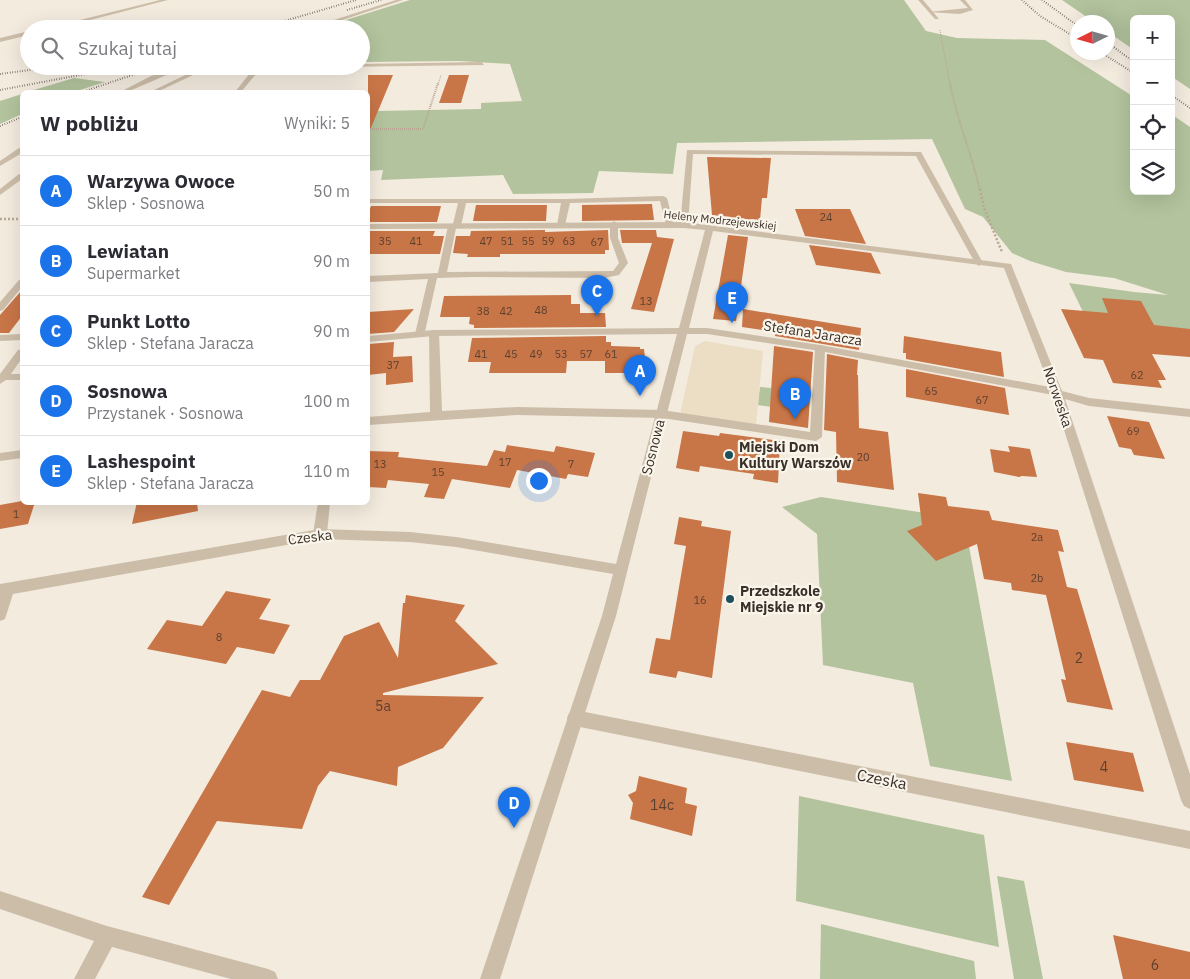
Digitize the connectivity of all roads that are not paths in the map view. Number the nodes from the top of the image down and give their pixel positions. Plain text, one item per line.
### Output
1 (166, 0) edge
2 (401, 0) edge
3 (920, 0) edge
4 (962, 0) edge
5 (931, 12) junction
6 (936, 18) road end
7 (84, 20) edge
8 (338, 20) edge
9 (20, 35) edge
10 (0, 40) edge
11 (482, 64) dead end
12 (370, 66) edge
13 (162, 75) edge
14 (190, 75) edge
15 (252, 75) edge
16 (127, 90) edge
17 (157, 90) edge
18 (240, 90) edge
19 (20, 151) edge
20 (0, 164) edge
21 (20, 178) edge
22 (0, 193) edge
23 (370, 201) edge
24 (566, 201) junction
25 (462, 202) junction
26 (614, 224) junction
27 (561, 225) junction
28 (670, 225) junction
29 (684, 225) junction
30 (370, 226) edge
31 (454, 226) junction
32 (710, 228) junction
33 (979, 264) junction
34 (1008, 266) joint
35 (437, 275) junction
36 (370, 279) edge
37 (20, 284) edge
38 (0, 308) edge
39 (684, 331) junction
40 (434, 333) junction
41 (420, 334) junction
42 (20, 337) edge
43 (0, 338) edge
44 (370, 339) edge
45 (820, 348) junction
46 (20, 355) edge
47 (20, 377) edge
48 (1, 379) edge
49 (1058, 394) junction
50 (1190, 413) edge
51 (436, 414) junction
52 (662, 414) junction
53 (370, 421) edge
54 (20, 454) edge
55 (0, 457) edge
56 (324, 505) edge
57 (320, 534) junction
58 (621, 570) junction
59 (4, 589) edge
60 (0, 615) edge
61 (575, 718) junction
62 (1190, 800) edge
63 (1190, 840) edge
64 (0, 900) edge
65 (107, 936) junction
66 (84, 979) edge
67 (268, 979) edge
68 (490, 979) edge

1 - 7 street
2 - 8 street
3 - 5 street
4 - 5 street
5 - 6 street
9 - 10 street
11 - 12 street
13 - 16 street
14 - 17 street
15 - 18 street
19 - 20 street
21 - 22 street
23 - 25 street
24 - 25 street
24 - 27 street
24 - 28 street
25 - 31 street
26 - 27 street, Heleny Modrzejewskiej
26 - 28 street, Heleny Modrzejewskiej
26 - 35 street
27 - 31 street, Heleny Modrzejewskiej
28 - 29 street, Heleny Modrzejewskiej
29 - 32 street, Heleny Modrzejewskiej
29 - 33 street
30 - 31 street, Heleny Modrzejewskiej
31 - 35 street
32 - 33 street, Heleny Modrzejewskiej
32 - 39 street, Sosnowa
33 - 34 street, Heleny Modrzejewskiej
34 - 49 street, Norweska
35 - 36 street
35 - 41 street
37 - 38 street
39 - 40 street, Stefana Jaracza
39 - 45 street, Stefana Jaracza
39 - 52 street, Sosnowa
40 - 41 street, Stefana Jaracza
40 - 51 street
41 - 44 street, Stefana Jaracza
42 - 43 street
45 - 49 street, Stefana Jaracza
45 - 52 street
46 - 48 street
47 - 48 street
49 - 50 street, Stefana Jaracza
49 - 62 street, Norweska
51 - 52 street
51 - 53 street
52 - 58 street, Sosnowa
54 - 55 street
56 - 57 street
57 - 58 street, Czeska
57 - 59 street, Czeska
58 - 61 street, Sosnowa
59 - 60 street
61 - 63 street, Czeska
61 - 68 street, Sosnowa
64 - 65 street
65 - 66 street
65 - 67 street

